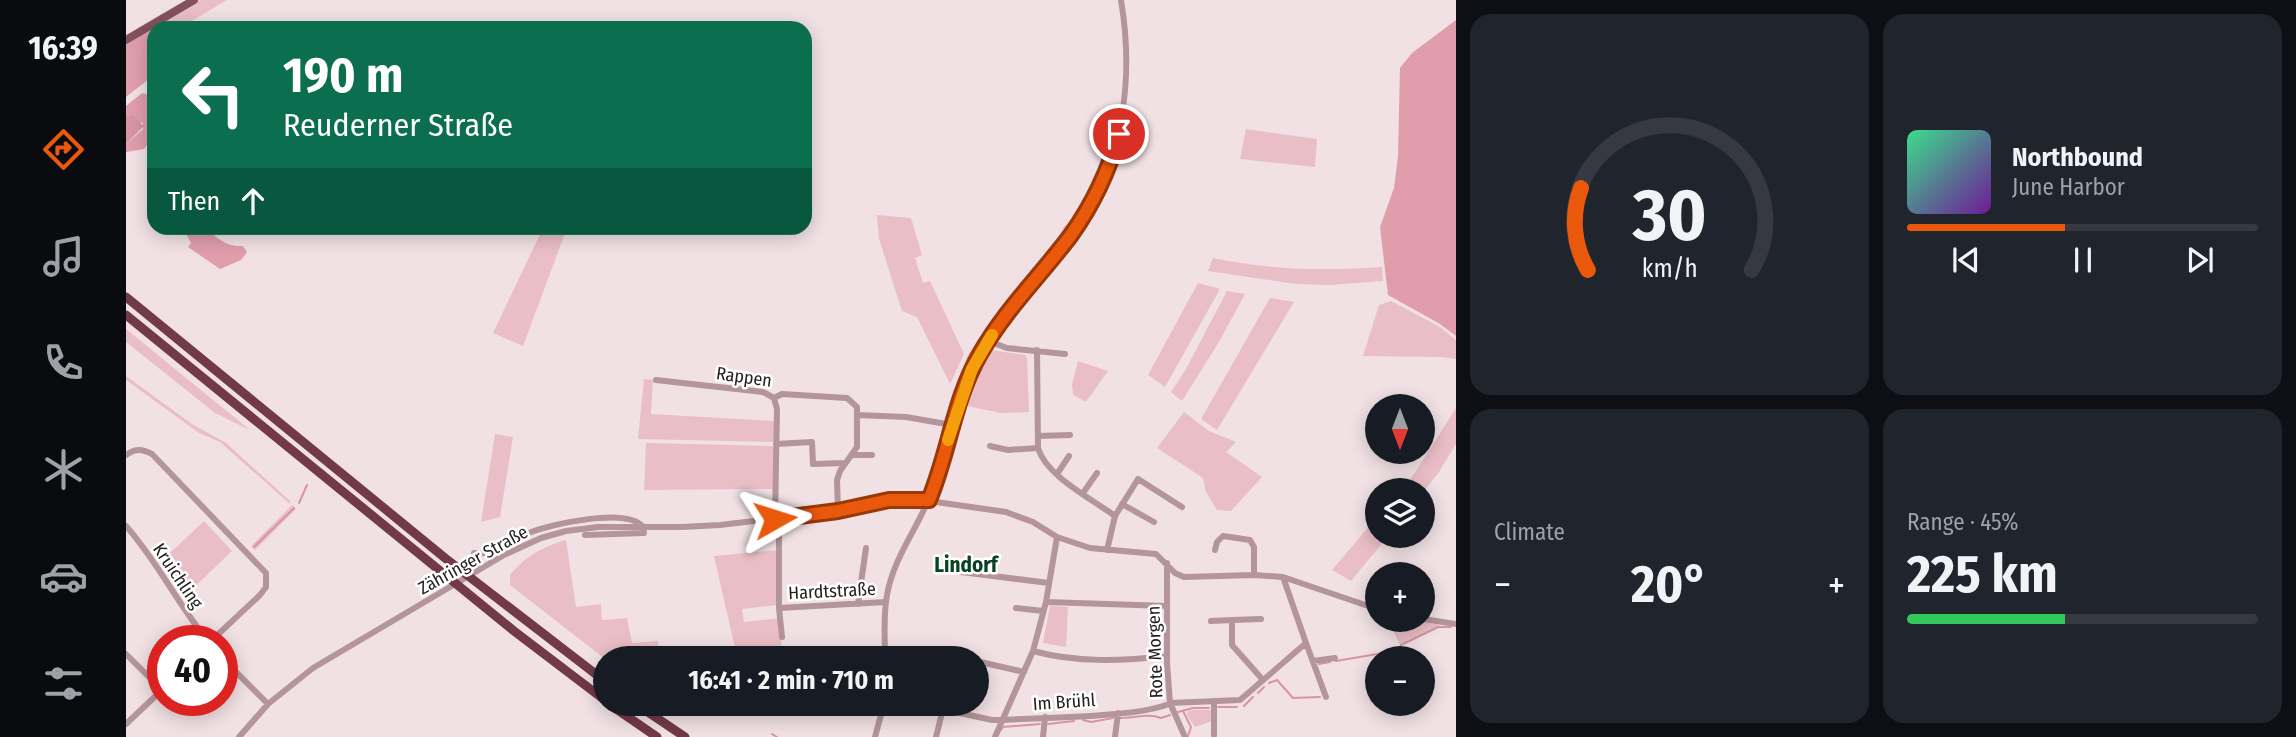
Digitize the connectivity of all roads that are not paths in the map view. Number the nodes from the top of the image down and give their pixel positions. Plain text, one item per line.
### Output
1 (194, 0) edge
2 (1121, 0) edge
3 (158, 21) edge
4 (147, 28) edge
5 (126, 40) edge
6 (126, 297) edge
7 (126, 315) edge
8 (988, 341) junction
9 (1037, 350) junction
10 (1065, 354) dead end
11 (656, 380) dead end
12 (774, 398) junction
13 (857, 415) junction
14 (952, 425) junction
15 (1070, 435) dead end
16 (1038, 436) junction
17 (776, 443) junction
18 (990, 446) dead end
19 (1038, 449) junction
20 (126, 455) edge
21 (852, 455) junction
22 (873, 455) dead end
23 (1069, 456) dead end
24 (845, 463) junction
25 (1097, 473) dead end
26 (1056, 474) junction
27 (1083, 494) junction
28 (929, 500) junction
29 (1122, 504) junction
30 (1182, 507) dead end
31 (838, 511) junction
32 (1115, 516) junction
33 (777, 518) junction
34 (1154, 522) dead end
35 (126, 526) edge
36 (643, 527) junction
37 (585, 535) dead end
38 (1057, 537) junction
39 (866, 548) dead end
40 (1107, 550) junction
41 (1215, 550) dead end
42 (474, 553) dead end
43 (1167, 563) junction
44 (961, 572) dead end
45 (1254, 575) junction
46 (1283, 577) junction
47 (1049, 583) junction
48 (886, 602) junction
49 (1046, 602) junction
50 (858, 604) junction
51 (1365, 605) edge
52 (1167, 606) junction
53 (779, 608) junction
54 (1016, 608) dead end
55 (1043, 611) junction
56 (1261, 619) dead end
57 (1232, 620) junction
58 (1211, 621) dead end
59 (1435, 621) edge
60 (1456, 624) edge
61 (195, 625) edge
62 (228, 625) edge
63 (782, 637) dead end
64 (1306, 643) junction
65 (885, 646) edge
66 (1033, 651) junction
67 (126, 654) edge
68 (1167, 656) junction
69 (1335, 658) dead end
70 (1312, 662) junction
71 (989, 664) edge
72 (593, 672) edge
73 (1024, 672) junction
74 (147, 674) edge
75 (238, 674) edge
76 (1263, 680) junction
77 (593, 691) edge
78 (1326, 697) dead end
79 (1214, 701) junction
80 (1170, 703) junction
81 (147, 704) edge
82 (268, 704) junction
83 (1118, 712) junction
84 (627, 716) edge
85 (654, 716) edge
86 (881, 716) edge
87 (941, 716) edge
88 (974, 716) edge
89 (1045, 718) junction
90 (1001, 720) junction
91 (126, 724) edge
92 (1214, 735) dead end
93 (239, 737) edge
94 (657, 737) edge
95 (685, 737) edge
96 (875, 737) edge
97 (936, 737) edge
98 (995, 737) edge
99 (1043, 737) edge
100 (1115, 737) edge
101 (1185, 737) edge

1 - 3 main road
2 - 8 street
4 - 5 main road
6 - 72 highway
7 - 77 highway
8 - 9 street
8 - 14 street
9 - 10 street
9 - 16 street
11 - 12 street, Rappen
12 - 13 street, Rappen
12 - 17 street, Hardtstraße
13 - 14 street
13 - 21 street
14 - 28 street
15 - 16 street
16 - 19 street
17 - 24 street
17 - 33 street, Hardtstraße
18 - 19 street
19 - 26 street
20 - 62 street
21 - 22 street
21 - 24 street
23 - 26 street
24 - 31 street
25 - 27 street
26 - 27 street
27 - 32 street
28 - 31 street, Zähringer Straße
28 - 38 street, Zähringer Straße
28 - 48 street
29 - 30 street
29 - 32 street
29 - 34 street
31 - 33 street, Zähringer Straße
32 - 40 street
33 - 36 street, Zähringer Straße
33 - 53 street, Hardtstraße
35 - 61 street, Kruichling
36 - 37 street
36 - 42 street
36 - 82 street, Zähringer Straße
38 - 40 street, Zähringer Straße
38 - 47 street
39 - 50 street
40 - 43 street, Zähringer Straße
41 - 45 street
43 - 45 street, Zähringer Straße
43 - 52 street, Rote Morgen
44 - 47 street
45 - 46 street, Zähringer Straße
46 - 51 street, Zähringer Straße
46 - 64 street
47 - 49 street
48 - 50 street, Hardtstraße
48 - 65 street
49 - 52 street
49 - 55 street
50 - 53 street, Hardtstraße
52 - 68 street, Rote Morgen
53 - 63 street, Hardtstraße
54 - 55 street
55 - 66 street
56 - 57 street
57 - 58 street
57 - 76 street
59 - 60 street
64 - 70 street
64 - 76 street, Im Brühl
66 - 68 street
66 - 73 street
67 - 74 street
68 - 80 street, Rote Morgen
69 - 70 street
70 - 78 street
71 - 73 street
73 - 90 street
75 - 82 street
76 - 79 street, Im Brühl
79 - 80 street, Im Brühl
79 - 92 street
80 - 83 street, Im Brühl
80 - 101 street, Rote Morgen
81 - 91 street
82 - 93 street, Zähringer Straße
83 - 89 street, Im Brühl
83 - 100 street
84 - 94 highway
85 - 95 highway
86 - 96 street
87 - 97 street
88 - 90 street, Im Brühl
89 - 90 street, Im Brühl
89 - 99 street
90 - 98 street

